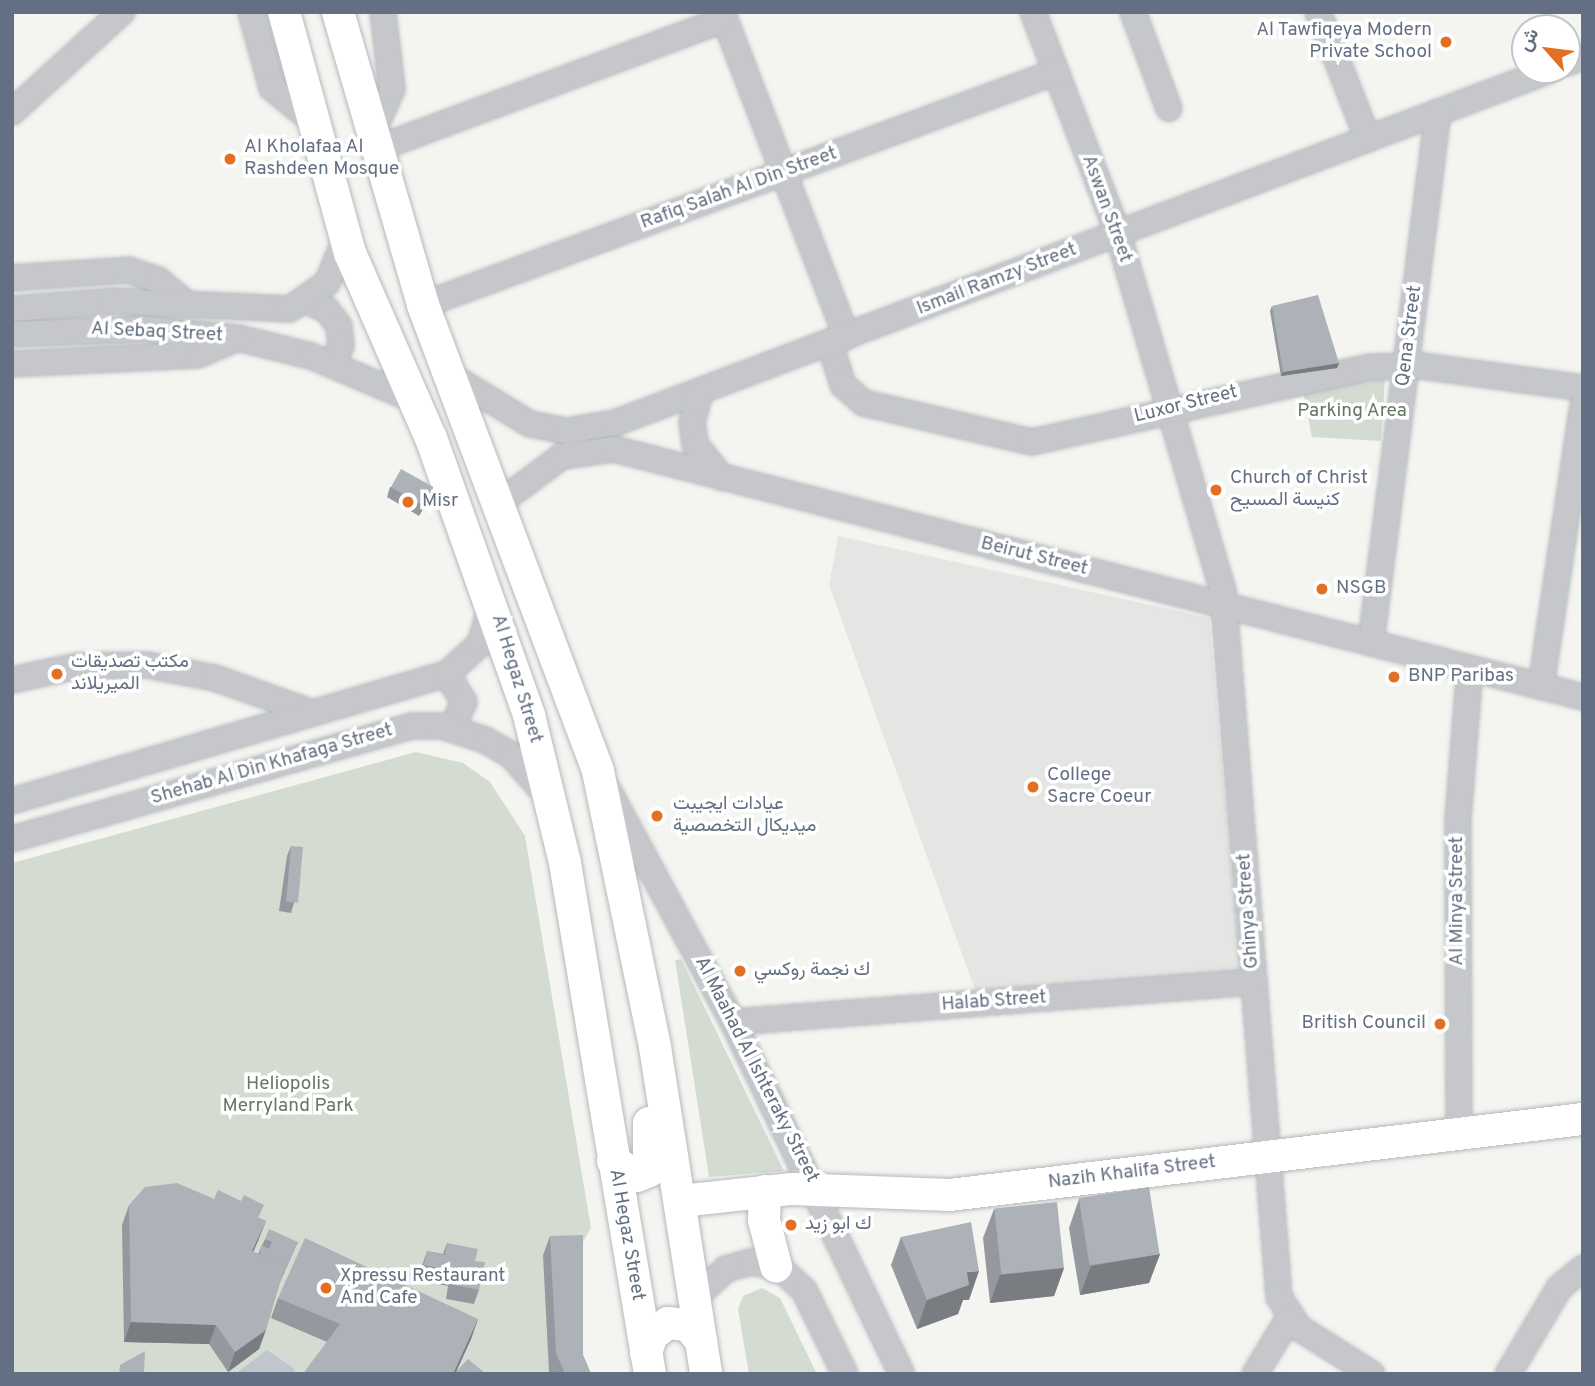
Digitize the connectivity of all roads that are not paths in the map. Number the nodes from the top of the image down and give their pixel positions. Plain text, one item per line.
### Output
1 (122, 12) edge
2 (251, 12) edge
3 (284, 12) edge
4 (338, 12) edge
5 (383, 12) edge
6 (1033, 12) edge
7 (1133, 12) edge
8 (1318, 12) edge
9 (723, 16) edge
10 (1056, 72) junction
11 (1514, 84) edge
12 (1168, 109) dead end
13 (12, 112) edge
14 (1438, 113) junction
15 (315, 122) junction
16 (1368, 139) junction
17 (374, 142) junction
18 (784, 172) junction
19 (1118, 234) junction
20 (346, 238) junction
21 (12, 278) edge
22 (310, 302) junction
23 (186, 303) junction
24 (423, 306) junction
25 (12, 309) edge
26 (12, 334) edge
27 (238, 338) junction
28 (838, 341) junction
29 (12, 364) edge
30 (332, 364) junction
31 (1406, 365) junction
32 (448, 374) junction
33 (1583, 388) edge
34 (700, 393) junction
35 (417, 401) junction
36 (1583, 406) edge
37 (1169, 409) junction
38 (722, 478) junction
39 (499, 503) junction
40 (493, 603) junction
41 (1226, 606) junction
42 (1371, 643) junction
43 (1470, 668) junction
44 (447, 674) junction
45 (12, 680) edge
46 (1541, 686) junction
47 (1583, 697) edge
48 (314, 713) junction
49 (452, 728) junction
50 (598, 771) junction
51 (12, 801) edge
52 (550, 801) junction
53 (12, 839) edge
54 (1254, 982) junction
55 (733, 1022) junction
56 (658, 1065) junction
57 (1583, 1119) edge
58 (1459, 1134) junction
59 (1267, 1157) junction
60 (613, 1161) junction
61 (818, 1190) junction
62 (765, 1191) junction
63 (681, 1201) junction
64 (776, 1266) junction
65 (1583, 1268) edge
66 (697, 1296) junction
67 (1289, 1318) junction
68 (701, 1341) junction
69 (648, 1364) edge
70 (706, 1374) edge
71 (845, 1374) edge
72 (902, 1374) edge
73 (1255, 1374) edge
74 (1372, 1374) edge
75 (1508, 1374) edge

1 - 13 street
2 - 15 street
3 - 15 main road, Al Hegaz Street
4 - 17 main road
5 - 17 street
6 - 10 street, Aswan Street
7 - 12 street
8 - 16 street
9 - 17 street
9 - 18 street, Luxor Street
10 - 18 street, Rafiq Salah Al Din Street
10 - 19 street, Aswan Street
11 - 14 street, Ismail Ramzy Street
14 - 16 street, Ismail Ramzy Street
14 - 31 street, Qena Street
15 - 20 main road, Al Hegaz Street
16 - 19 street, Ismail Ramzy Street
17 - 24 main road
18 - 24 street, Rafiq Salah Al Din Street
18 - 28 street, Luxor Street
19 - 28 street, Ismail Ramzy Street
19 - 37 street, Aswan Street
20 - 22 street
20 - 35 main road, Al Hegaz Street
21 - 23 street
22 - 23 street, Al Sebaq Street
22 - 30 street
23 - 25 street, Al Sebaq Street
24 - 32 main road
26 - 27 street, Al Sebaq Street
27 - 29 street
27 - 30 street, Al Sebaq Street
28 - 34 street, Ismail Ramzy Street
28 - 37 street, Luxor Street
30 - 35 street, Al Sebaq Street
31 - 33 street, Luxor Street
31 - 37 street, Luxor Street
31 - 42 street, Qena Street
32 - 34 street, Ismail Ramzy Street
32 - 39 main road
34 - 38 street
35 - 40 main road, Al Hegaz Street
36 - 46 street
37 - 41 street, Ghinya Street
38 - 39 street, Beirut Street
38 - 41 street, Beirut Street
39 - 50 main road
40 - 44 street, Shehab Al Din Khafaga Street
40 - 52 main road, Al Hegaz Street
41 - 42 street, Beirut Street
41 - 54 street, Ghinya Street
42 - 43 street, Beirut Street
43 - 46 street, Beirut Street
43 - 58 street, Al Minya Street
44 - 48 street, Shehab Al Din Khafaga Street
44 - 49 street
45 - 48 street, Shehab Al Din Khafaga Street
46 - 47 street, Beirut Street
48 - 51 street, Shehab Al Din Khafaga Street
49 - 52 street, Shehab Al Din Khafaga Street
49 - 53 street, Shehab Al Din Khafaga Street
50 - 55 street, Al Maahad Al Ishteraky Street
50 - 56 main road
52 - 60 main road, Al Hegaz Street
54 - 55 street, Halab Street
54 - 59 street, Ghinya Street
55 - 61 street, Al Maahad Al Ishteraky Street
56 - 60 main road
56 - 63 main road
57 - 58 main road, Nazih Khalifa Street
58 - 59 main road, Nazih Khalifa Street
59 - 61 main road, Nazih Khalifa Street
59 - 67 street, Ghinya Street
60 - 69 main road, Al Hegaz Street
61 - 62 main road, Nazih Khalifa Street
61 - 72 street, Al Maahad Al Ishteraky Street
62 - 63 main road, Nazih Khalifa Street
62 - 64 main road
63 - 66 main road
64 - 66 street
64 - 71 street
65 - 75 street
66 - 68 main road
67 - 73 street
67 - 74 street
68 - 69 main road
68 - 70 main road

